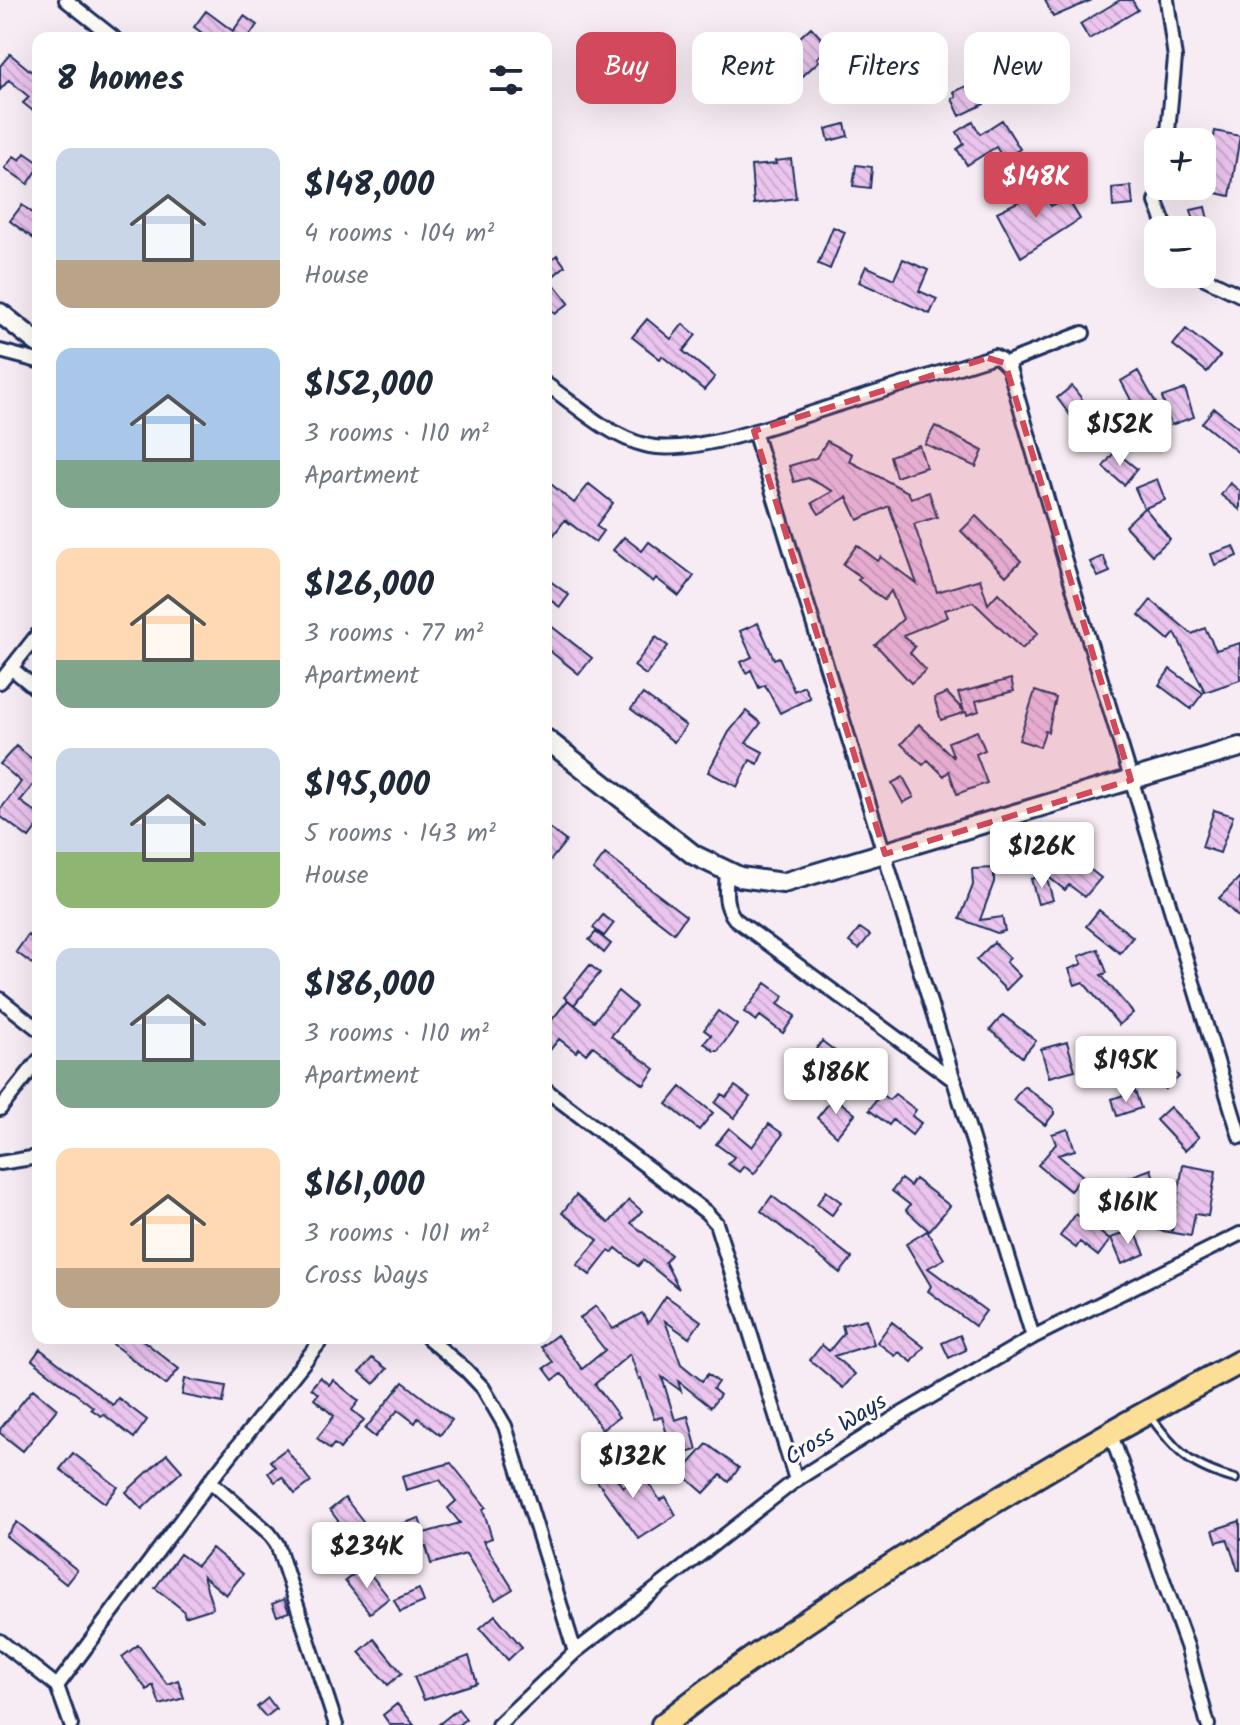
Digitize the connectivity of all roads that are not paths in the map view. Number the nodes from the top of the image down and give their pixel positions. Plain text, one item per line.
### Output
1 (66, 0) edge
2 (1167, 0) edge
3 (106, 32) edge
4 (1168, 128) edge
5 (1216, 284) edge
6 (1240, 295) edge
7 (0, 313) edge
8 (1083, 333) dead end
9 (32, 338) edge
10 (0, 351) edge
11 (32, 359) edge
12 (1005, 363) junction
13 (552, 388) edge
14 (754, 431) junction
15 (32, 642) edge
16 (11, 668) junction
17 (0, 682) edge
18 (32, 685) edge
19 (552, 744) edge
20 (1240, 747) edge
21 (1131, 780) junction
22 (885, 854) junction
23 (727, 872) junction
24 (0, 999) edge
25 (32, 1024) edge
26 (32, 1069) edge
27 (955, 1081) junction
28 (552, 1095) edge
29 (0, 1109) edge
30 (1240, 1137) edge
31 (32, 1158) edge
32 (0, 1163) edge
33 (1240, 1234) edge
34 (1033, 1337) junction
35 (318, 1344) edge
36 (435, 1344) edge
37 (1240, 1362) edge
38 (1147, 1411) junction
39 (1111, 1435) junction
40 (1235, 1479) dead end
41 (796, 1480) junction
42 (210, 1481) junction
43 (0, 1641) edge
44 (575, 1652) junction
45 (57, 1686) junction
46 (71, 1725) edge
47 (336, 1725) edge
48 (498, 1725) edge
49 (663, 1725) edge
50 (1208, 1725) edge

1 - 3 street
2 - 4 street
5 - 6 street
7 - 9 street
8 - 12 street
10 - 11 street
12 - 14 street
12 - 21 street
13 - 14 street
14 - 22 street
15 - 16 street
16 - 17 street
16 - 18 street
19 - 23 street
20 - 21 street
21 - 22 street
21 - 30 street
22 - 23 street
22 - 27 street
23 - 27 street
24 - 25 street
26 - 29 street
27 - 34 street
28 - 41 street
31 - 32 street
33 - 34 street, Cross Ways
34 - 41 street, Cross Ways
35 - 42 street
36 - 44 street
37 - 38 highway
38 - 39 highway
38 - 40 lane
39 - 49 highway
39 - 50 street
41 - 44 street, Cross Ways
42 - 45 street
42 - 47 street
43 - 45 street
44 - 48 street, Cross Ways
45 - 46 street

